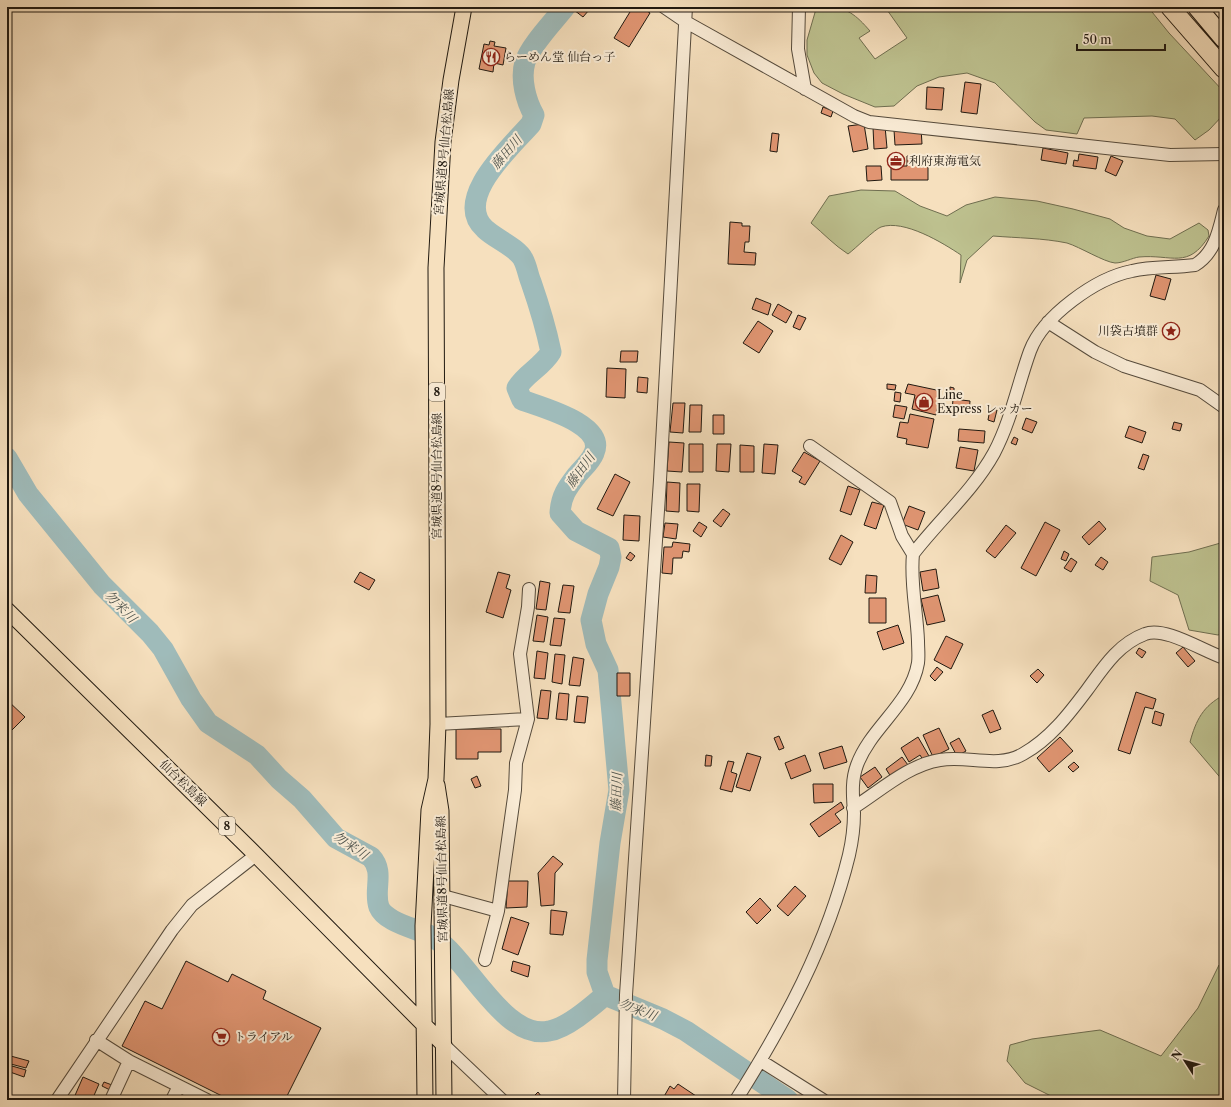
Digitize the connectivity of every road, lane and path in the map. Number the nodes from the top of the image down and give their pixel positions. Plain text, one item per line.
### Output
1 (464, 7) edge
2 (664, 7) edge
3 (686, 7) edge
4 (798, 7) edge
5 (1170, 7) edge
6 (1197, 7) edge
7 (686, 22) junction
8 (1224, 39) edge
9 (1224, 69) edge
10 (805, 89) junction
11 (1224, 154) edge
12 (1224, 210) edge
13 (1048, 322) junction
14 (1224, 407) edge
15 (810, 446) dead end
16 (913, 554) junction
17 (529, 589) dead end
18 (7, 610) edge
19 (1224, 658) edge
20 (528, 719) junction
21 (438, 724) junction
22 (436, 778) junction
23 (853, 808) junction
24 (256, 855) junction
25 (442, 896) junction
26 (498, 911) junction
27 (485, 960) dead end
28 (425, 1027) junction
29 (96, 1040) junction
30 (444, 1045) junction
31 (129, 1061) junction
32 (761, 1061) junction
33 (179, 1086) junction
34 (57, 1100) edge
35 (111, 1100) edge
36 (172, 1100) edge
37 (207, 1100) edge
38 (425, 1100) edge
39 (444, 1100) edge
40 (502, 1100) edge
41 (624, 1100) edge
42 (736, 1100) edge
43 (823, 1100) edge

1 - 21 main road, 宮城県道8号仙台松島線 / 8
2 - 7 street
3 - 7 street
4 - 10 street
5 - 9 highway
6 - 8 highway
7 - 10 street
7 - 41 street
10 - 11 street
12 - 13 street
13 - 14 street
13 - 16 street
15 - 16 street
16 - 23 street
17 - 20 street
18 - 24 main road, 仙台松島線 / 8
19 - 23 street
20 - 21 street
20 - 26 street
21 - 22 main road, 宮城県道8号仙台松島線 / 8
22 - 25 main road, 宮城県道8号仙台松島線 / 8
22 - 28 main road, 宮城県道8号仙台松島線 / 8
23 - 32 street
24 - 28 main road, 仙台松島線 / 8
24 - 29 street
25 - 26 street
25 - 30 main road, 宮城県道8号仙台松島線 / 8
26 - 27 street
28 - 30 main road, 仙台松島線 / 8
28 - 38 main road, 8
29 - 31 street
29 - 34 street
30 - 39 main road, 8
30 - 40 street
31 - 33 street
31 - 35 street
32 - 42 street
32 - 43 street
33 - 36 street
33 - 37 street

